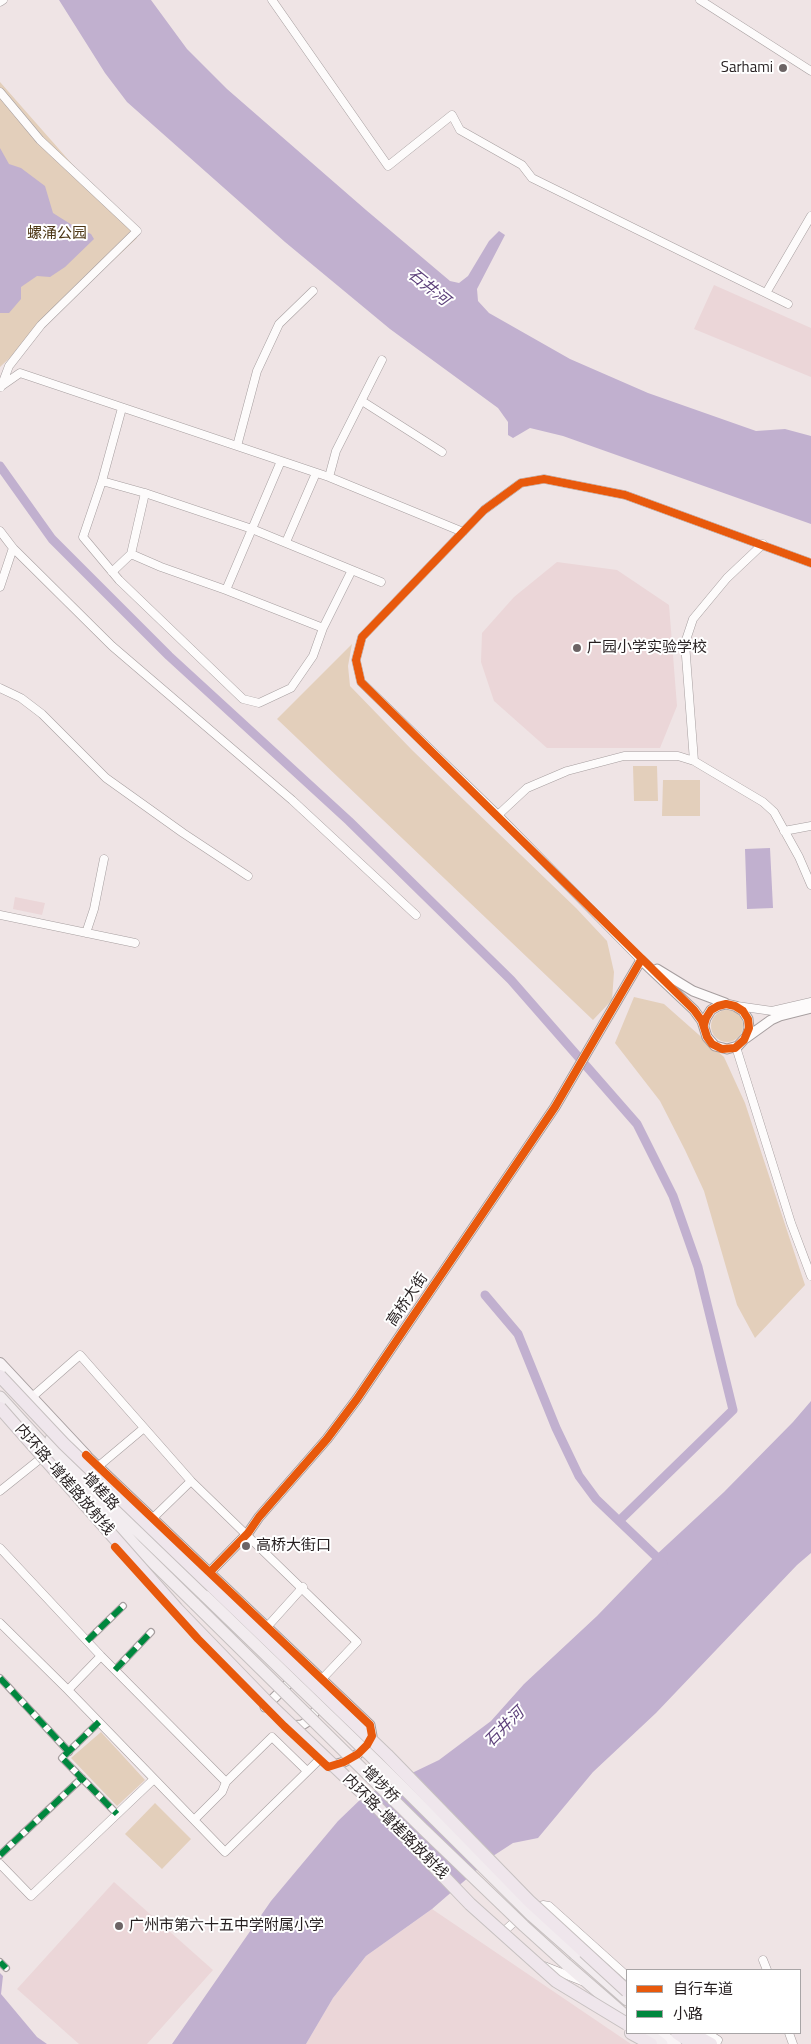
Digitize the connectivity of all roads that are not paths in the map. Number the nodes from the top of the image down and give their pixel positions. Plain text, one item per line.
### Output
1 (4, 0) edge
2 (272, 0) edge
3 (700, 0) edge
4 (0, 2) edge
5 (811, 71) edge
6 (0, 92) edge
7 (811, 216) edge
8 (313, 291) dead end
9 (766, 293) junction
10 (788, 304) dead end
11 (382, 360) dead end
12 (0, 387) edge
13 (362, 401) junction
14 (122, 408) junction
15 (237, 446) junction
16 (442, 452) dead end
17 (281, 461) junction
18 (316, 473) junction
19 (329, 477) junction
20 (102, 481) junction
21 (145, 493) junction
22 (252, 529) junction
23 (0, 531) edge
24 (463, 532) junction
25 (286, 542) junction
26 (763, 544) junction
27 (13, 548) junction
28 (131, 554) junction
29 (811, 563) edge
30 (352, 570) junction
31 (112, 572) junction
32 (382, 582) dead end
33 (0, 587) edge
34 (226, 590) junction
35 (323, 628) junction
36 (0, 688) edge
37 (694, 761) junction
38 (498, 815) junction
39 (811, 826) edge
40 (784, 831) junction
41 (104, 860) dead end
42 (248, 876) dead end
43 (811, 885) edge
44 (0, 915) edge
45 (416, 915) dead end
46 (86, 933) junction
47 (135, 943) dead end
48 (642, 960) junction
49 (811, 1002) edge
50 (732, 1005) junction
51 (811, 1008) edge
52 (704, 1025) junction
53 (744, 1040) junction
54 (736, 1047) junction
55 (811, 1276) edge
56 (0, 1363) edge
57 (0, 1376) edge
58 (0, 1384) edge
59 (0, 1396) edge
60 (31, 1398) junction
61 (4, 1408) edge
62 (0, 1416) edge
63 (33, 1420) junction
64 (56, 1424) junction
65 (144, 1428) junction
66 (49, 1451) junction
67 (39, 1460) junction
68 (94, 1474) junction
69 (191, 1481) junction
70 (0, 1491) edge
71 (153, 1518) junction
72 (248, 1533) junction
73 (115, 1547) junction
74 (0, 1548) edge
75 (151, 1561) junction
76 (210, 1572) junction
77 (303, 1587) junction
78 (205, 1596) joint
79 (195, 1604) joint
80 (123, 1606) dead end
81 (0, 1623) edge
82 (267, 1627) junction
83 (151, 1632) dead end
84 (86, 1641) junction
85 (101, 1656) junction
86 (307, 1665) junction
87 (115, 1670) junction
88 (0, 1678) edge
89 (322, 1679) junction
90 (68, 1690) junction
91 (265, 1707) junction
92 (99, 1722) junction
93 (284, 1726) junction
94 (69, 1752) junction
95 (320, 1759) junction
96 (307, 1771) junction
97 (82, 1778) junction
98 (154, 1779) junction
99 (226, 1782) junction
100 (117, 1814) junction
101 (194, 1820) junction
102 (0, 1855) edge
103 (0, 1864) edge
104 (763, 1960) dead end
105 (0, 1962) edge
106 (566, 1964) junction
107 (6, 1968) dead end
108 (766, 1969) edge
109 (626, 1975) edge
110 (556, 1981) junction
111 (588, 1983) junction
112 (626, 1990) edge
113 (626, 1999) edge
114 (626, 2009) edge
115 (626, 2016) edge
116 (626, 2023) edge
117 (626, 2030) edge
118 (633, 2034) edge
119 (644, 2034) edge
120 (649, 2034) edge
121 (661, 2034) edge
122 (671, 2034) edge
123 (678, 2034) edge
124 (679, 2034) edge
125 (693, 2034) edge
126 (709, 2034) edge
127 (650, 2044) edge
128 (662, 2044) edge
129 (676, 2044) edge
130 (687, 2044) edge
131 (693, 2044) edge
132 (700, 2044) edge
133 (711, 2044) edge
134 (716, 2044) edge

1 - 4 street
2 - 9 street
3 - 5 street
6 - 12 street
7 - 9 street
8 - 15 street
9 - 10 street
11 - 13 street
12 - 14 street
13 - 16 street
13 - 19 street
14 - 15 street
14 - 20 street
15 - 17 street
17 - 18 street
17 - 22 street
18 - 19 street
18 - 25 street
19 - 24 street
20 - 21 street
20 - 31 street
21 - 22 street
21 - 28 street
22 - 25 street
22 - 34 street
23 - 27 street
24 - 26 street
24 - 38 street
25 - 30 street
26 - 29 street
26 - 37 street
27 - 33 street
27 - 45 street
28 - 31 street
28 - 34 street
30 - 32 street
30 - 35 street
31 - 35 street
34 - 35 street
36 - 42 street
37 - 38 street
37 - 40 street
38 - 48 street
39 - 40 street
40 - 43 street
41 - 46 street
44 - 46 street
46 - 47 street
48 - 50 street
48 - 52 street
48 - 72 street, 高桥大街
49 - 50 street
50 - 52 street
50 - 53 street
51 - 53 street
52 - 54 street
53 - 54 street
54 - 55 street
56 - 60 main road
57 - 112 highway, 内环路-增槎路放射线, bridge
58 - 63 main road, 增槎路
59 - 61 main road, 增槎路
60 - 64 main road
60 - 65 street
61 - 66 main road, 增槎路
61 - 110 highway, 内环路-增槎路放射线, bridge
62 - 67 main road
63 - 64 main road
63 - 68 main road, 增槎路
64 - 68 main road
65 - 68 street
65 - 69 street
66 - 67 street
66 - 75 main road, 增槎路
67 - 70 street
67 - 73 main road
68 - 71 street
68 - 78 main road, 增槎路
69 - 71 street
69 - 72 street
71 - 76 street
72 - 76 street, 高桥大街
72 - 77 street
73 - 75 main road
73 - 91 street
74 - 84 street
75 - 79 main road, 增槎路
76 - 82 street
77 - 82 street
77 - 89 street
78 - 113 main road, 增埗桥, bridge
79 - 106 main road, 增埗桥, bridge
80 - 84 street
81 - 90 street
82 - 86 street
83 - 87 street
84 - 85 street
85 - 87 street
85 - 90 street
86 - 89 street
86 - 91 street
87 - 99 street
88 - 94 street
89 - 93 street
89 - 95 street
90 - 92 street
91 - 93 street
92 - 94 street
92 - 98 street
93 - 95 street
94 - 97 street
95 - 96 street
96 - 99 street
96 - 101 street
97 - 100 street
97 - 102 street
98 - 100 street
98 - 101 street
99 - 101 street
100 - 103 street
104 - 108 street
105 - 107 street
106 - 111 main road, 增埗桥
106 - 114 main road
109 - 111 street
110 - 116 highway, 内环路-增槎路放射线, bridge
110 - 117 highway, bridge
111 - 115 main road, 增埗桥
118 - 127 highway
119 - 128 highway
120 - 128 main road
121 - 129 main road
122 - 130 main road
123 - 131 highway
124 - 132 main road
125 - 133 highway
126 - 134 street

